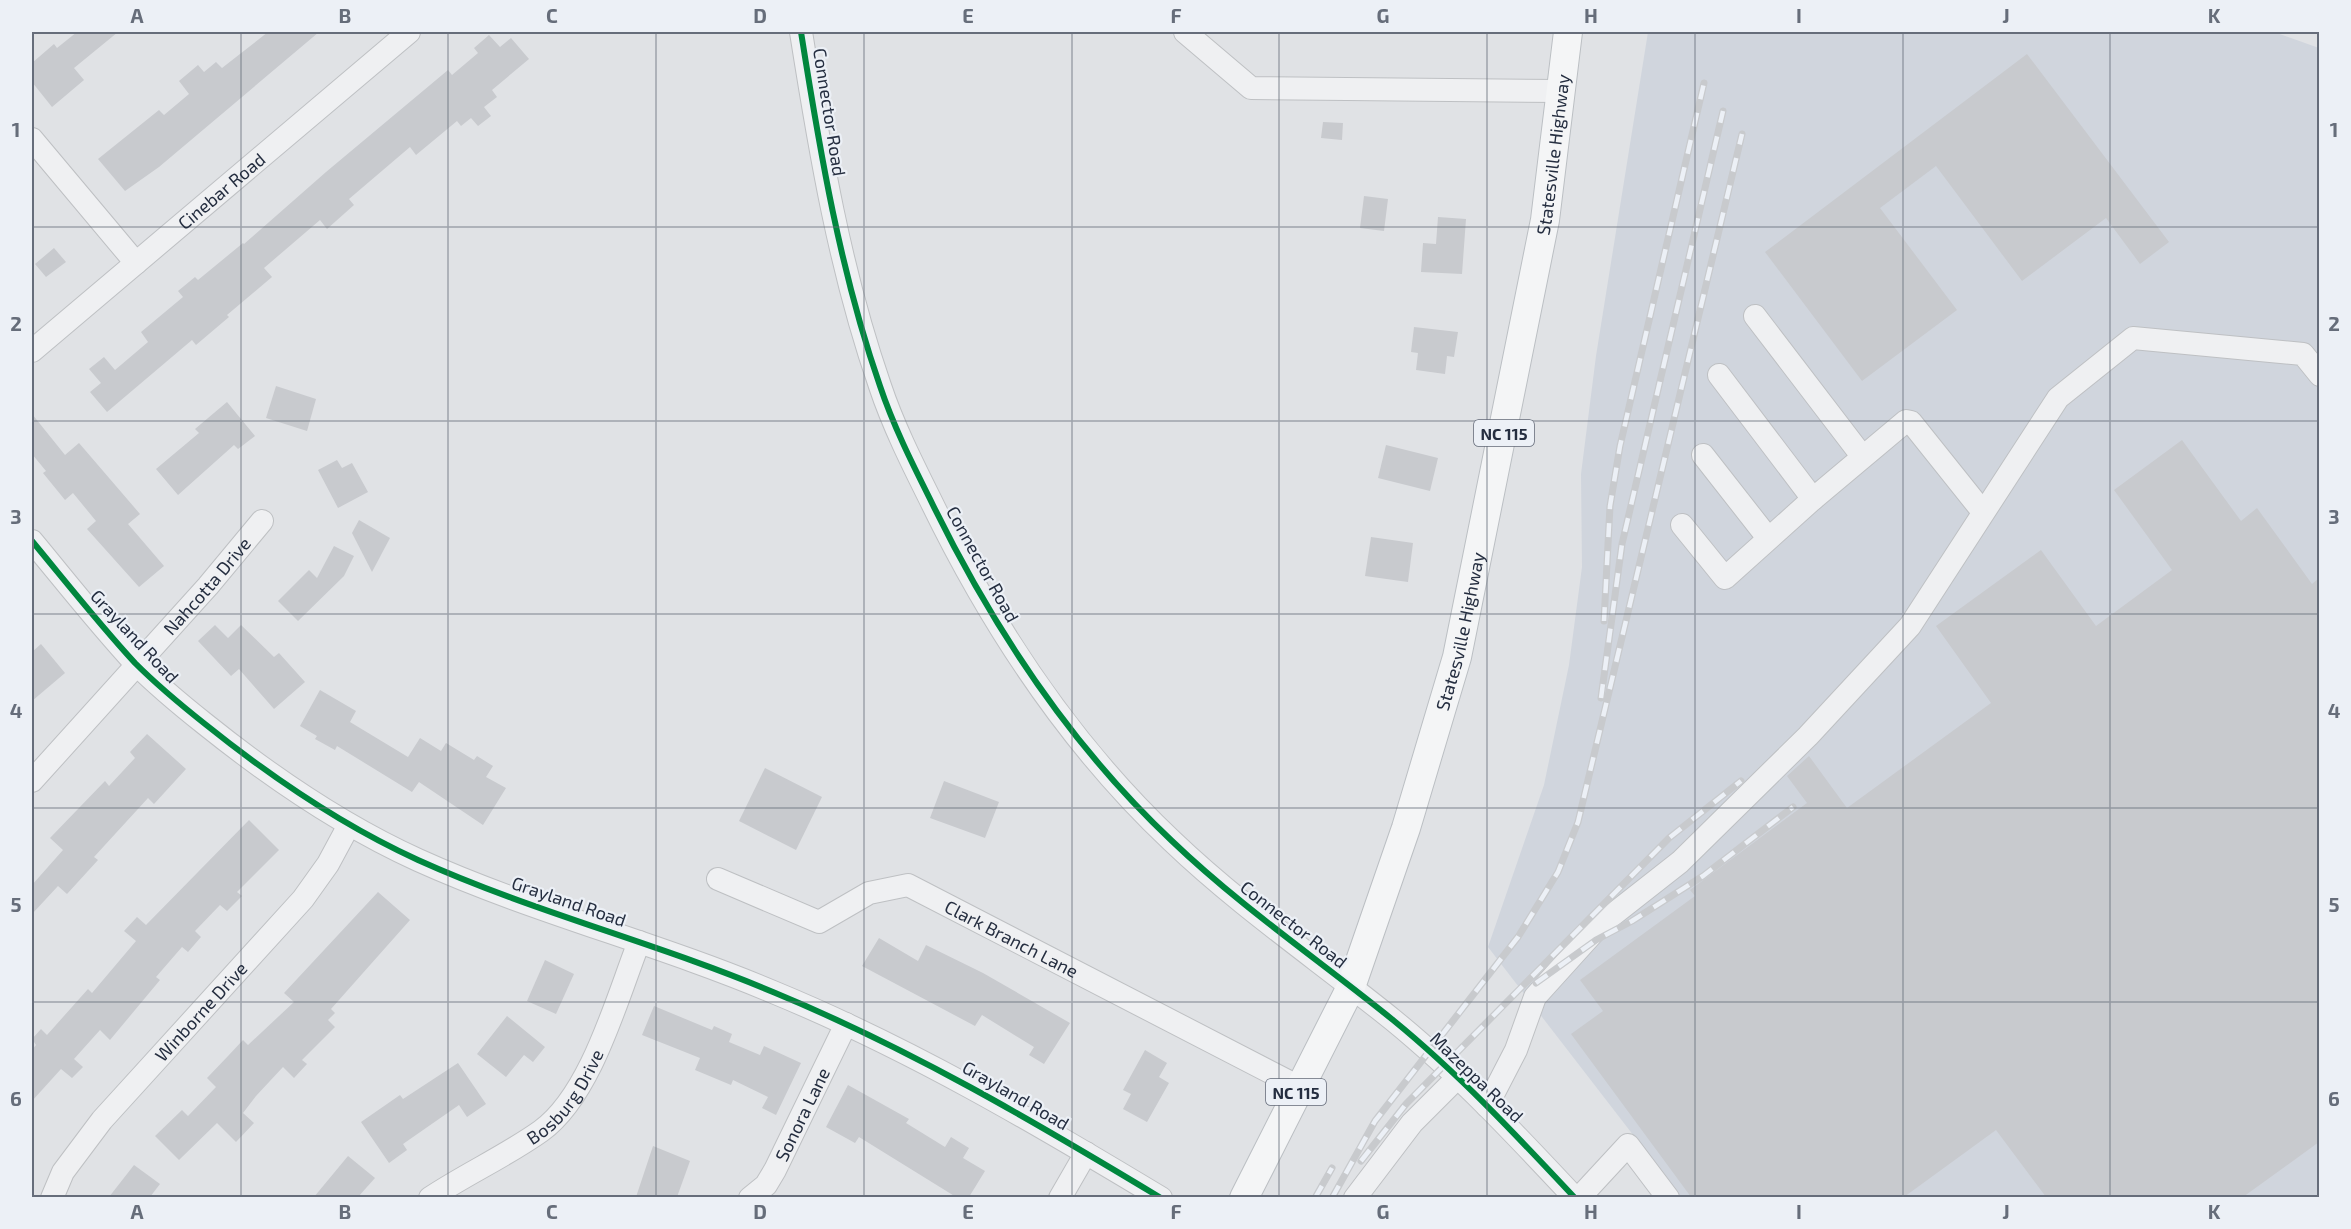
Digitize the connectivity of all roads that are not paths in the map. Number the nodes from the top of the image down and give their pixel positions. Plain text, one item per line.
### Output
1 (409, 32) edge
2 (801, 32) edge
3 (1185, 32) edge
4 (1568, 32) edge
5 (1561, 91) junction
6 (32, 140) edge
7 (136, 264) junction
8 (1755, 316) dead end
9 (32, 351) edge
10 (2316, 364) edge
11 (1719, 375) dead end
12 (1703, 455) dead end
13 (1862, 456) junction
14 (1812, 499) junction
15 (1983, 512) junction
16 (262, 521) dead end
17 (1683, 525) dead end
18 (1768, 538) junction
19 (32, 541) edge
20 (137, 664) junction
21 (32, 781) edge
22 (349, 825) junction
23 (718, 879) dead end
24 (639, 942) junction
25 (1351, 987) junction
26 (846, 1024) junction
27 (1457, 1078) junction
28 (1299, 1087) junction
29 (1487, 1106) junction
30 (1086, 1153) junction
31 (52, 1197) edge
32 (430, 1197) edge
33 (750, 1197) edge
34 (1060, 1197) edge
35 (1161, 1197) edge
36 (1244, 1197) edge
37 (1355, 1197) edge
38 (1577, 1197) edge
39 (1668, 1197) edge

1 - 7 street, Cinebar Road
2 - 25 street, Connector Road
3 - 5 street
4 - 5 main road, Statesville Highway / NC 115
5 - 25 main road, Statesville Highway / NC 115
6 - 7 street
7 - 9 street, Cinebar Road
8 - 13 street
10 - 15 street
11 - 14 street
12 - 18 street
13 - 14 street
13 - 15 street
14 - 18 street
15 - 29 street
16 - 20 street, Nahcotta Drive
17 - 18 street
19 - 20 street, Grayland Road
20 - 21 street, Nahcotta Drive
20 - 22 street, Grayland Road
22 - 24 street, Grayland Road
22 - 31 street, Winborne Drive
23 - 28 street, Clark Branch Lane
24 - 26 street, Grayland Road
24 - 32 street, Bosburg Drive
25 - 27 street, Mazeppa Road
25 - 28 main road, Statesville Highway / NC 115
26 - 30 street, Grayland Road
26 - 33 street, Sonora Lane
27 - 29 street, Mazeppa Road
27 - 37 street
28 - 36 main road, Statesville Highway / NC 115
29 - 38 street, Mazeppa Road
30 - 34 street
30 - 35 street, Grayland Road
38 - 39 street

